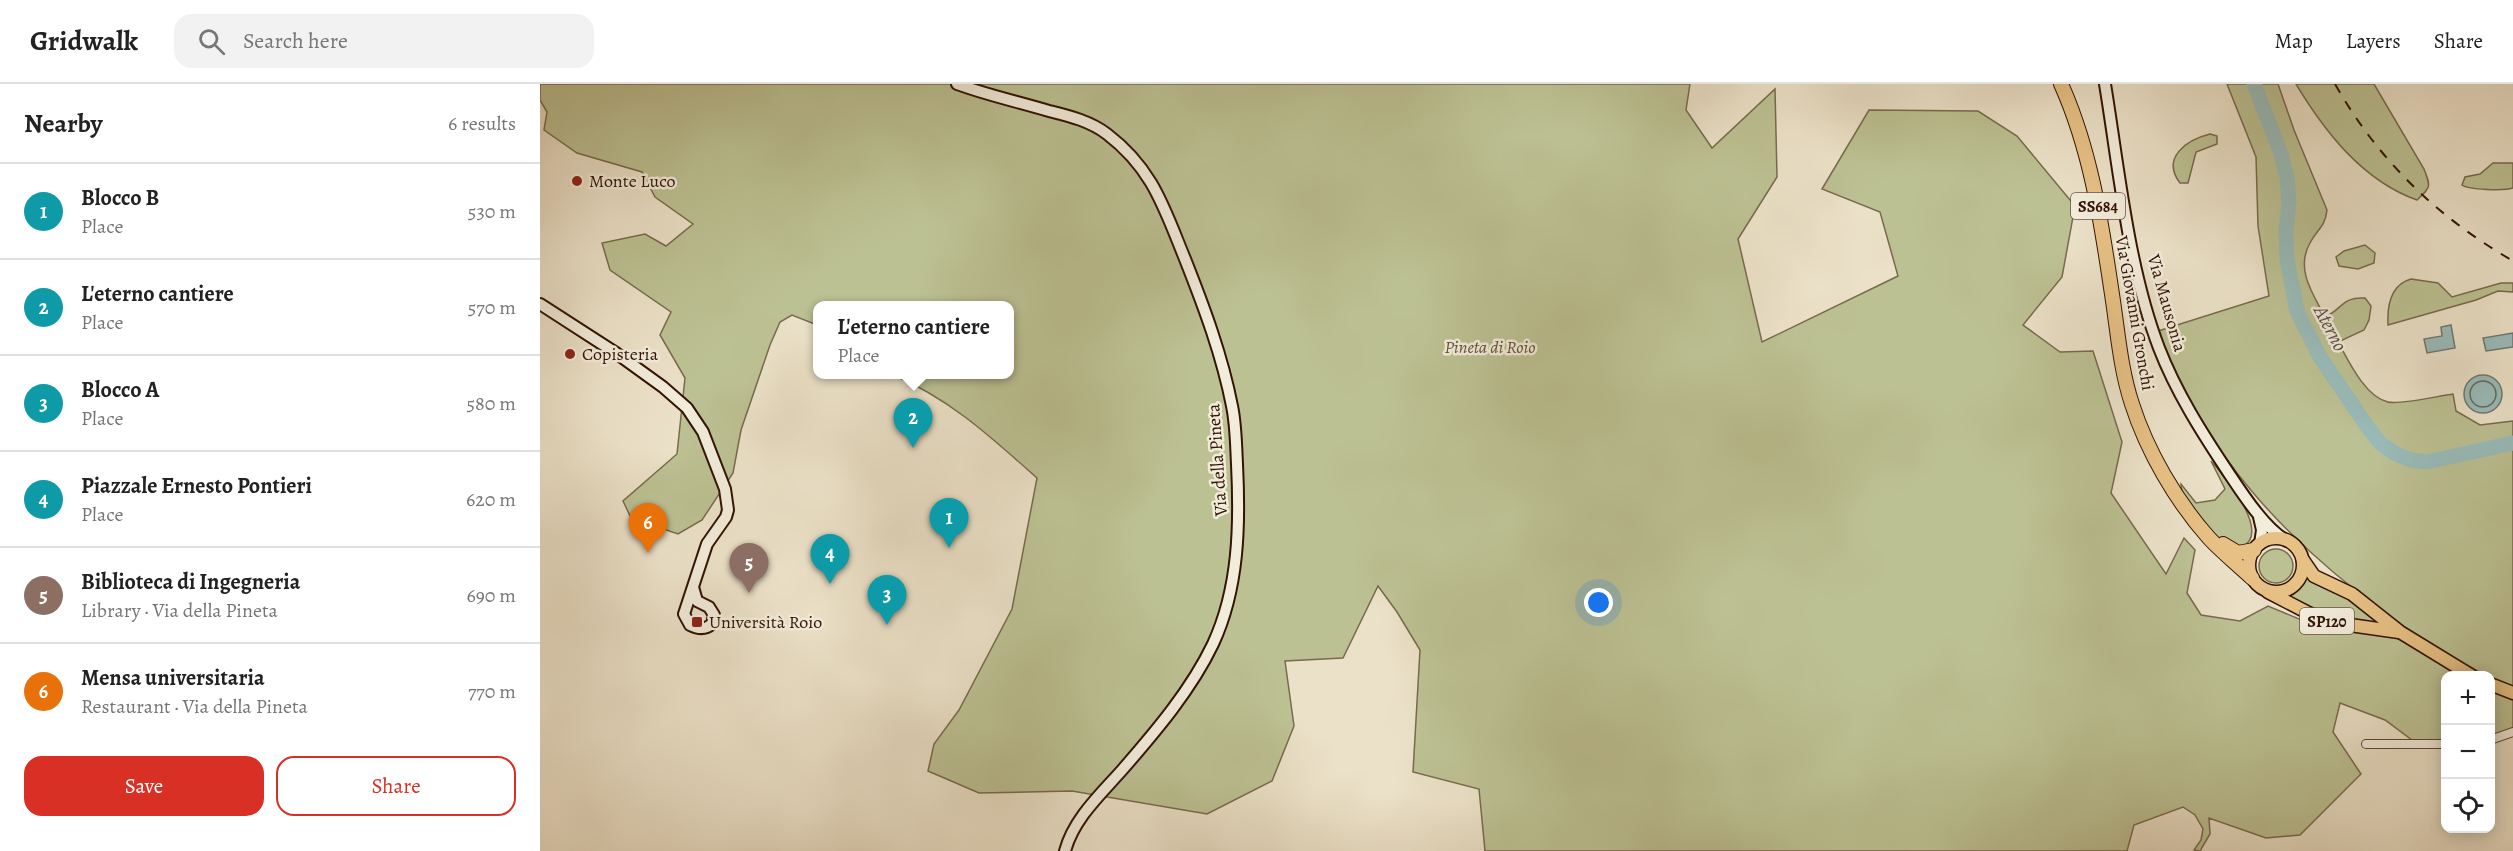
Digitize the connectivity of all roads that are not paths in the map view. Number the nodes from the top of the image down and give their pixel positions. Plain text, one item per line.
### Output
1 (957, 84) edge
2 (2061, 84) edge
3 (2105, 84) edge
4 (540, 304) edge
5 (2184, 504) junction
6 (2254, 508) junction
7 (2287, 541) junction
8 (2257, 547) junction
9 (2303, 560) junction
10 (2257, 583) junction
11 (693, 587) junction
12 (703, 604) junction
13 (686, 608) junction
14 (2400, 632) junction
15 (2465, 671) edge
16 (2495, 686) edge
17 (2513, 693) edge
18 (2513, 732) edge
19 (2495, 738) edge
20 (2366, 744) dead end
21 (2441, 744) edge
22 (1065, 851) edge

1 - 22 main road, Via della Pineta
2 - 5 highway, Via Giovanni Gronchi / SS684
3 - 6 main road, Via Mausonia
4 - 11 main road
5 - 8 highway, Via Giovanni Gronchi / SS684
5 - 10 highway, Via Giovanni Gronchi / SS684
6 - 7 main road, Via Mausonia
6 - 8 main road, Via Mausonia
7 - 8 main road
7 - 9 main road
8 - 10 main road
9 - 10 main road
9 - 14 main road, SP120
10 - 14 main road, SP120
11 - 12 main road
11 - 13 main road
12 - 13 main road
12 - 13 main road
14 - 15 main road, SP120
16 - 17 main road
18 - 19 street
20 - 21 street

